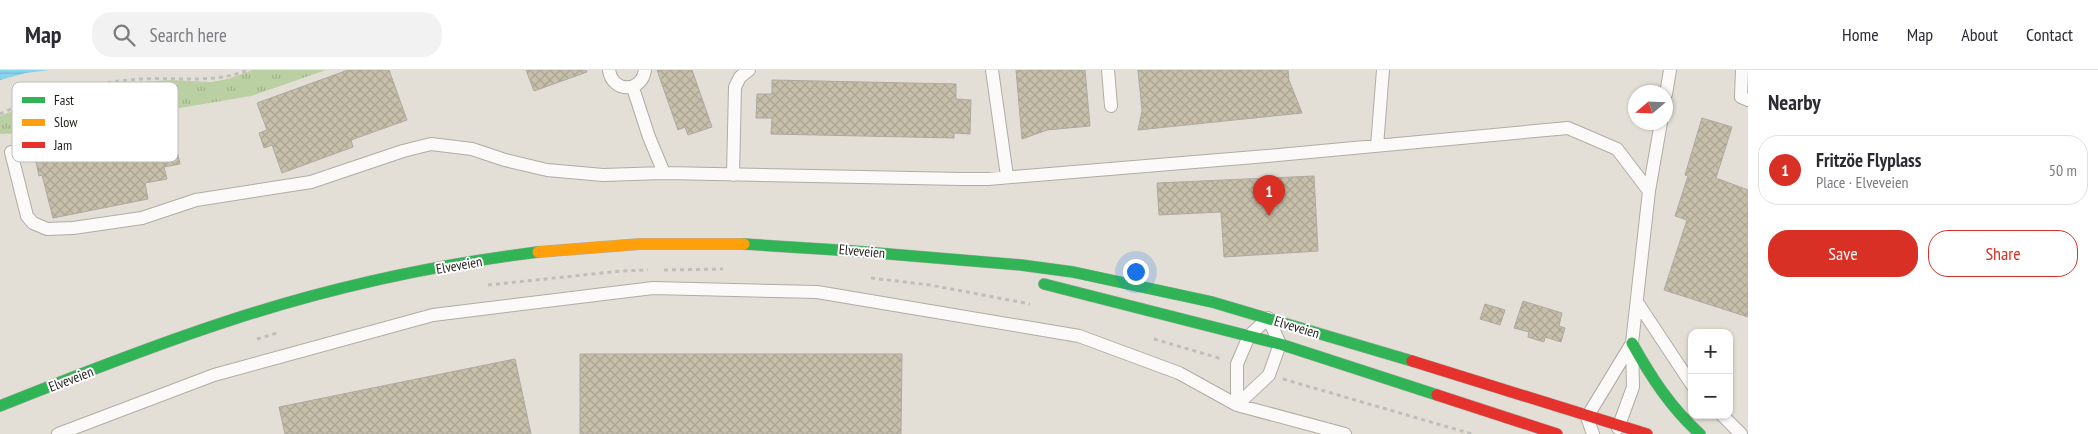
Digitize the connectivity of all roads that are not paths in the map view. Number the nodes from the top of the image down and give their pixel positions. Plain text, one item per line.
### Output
1 (609, 70) edge
2 (645, 70) edge
3 (749, 70) edge
4 (992, 70) edge
5 (1108, 70) edge
6 (1383, 70) edge
7 (1670, 70) edge
8 (1742, 70) edge
9 (1668, 85) edge
10 (633, 88) junction
11 (1748, 100) edge
12 (1111, 106) dead end
13 (1659, 130) edge
14 (1377, 146) junction
15 (11, 152) dead end
16 (12, 156) edge
17 (14, 162) edge
18 (664, 173) junction
19 (733, 174) junction
20 (1007, 176) junction
21 (1649, 192) junction
22 (938, 258) junction
23 (1014, 277) dead end
24 (1032, 281) dead end
25 (1636, 302) junction
26 (1268, 318) junction
27 (1249, 336) junction
28 (1632, 343) junction
29 (1280, 344) junction
30 (1688, 379) edge
31 (1238, 405) junction
32 (0, 406) edge
33 (1586, 417) junction
34 (1726, 419) edge
35 (1615, 430) edge
36 (58, 434) edge
37 (1345, 434) edge
38 (1557, 434) edge
39 (1593, 434) edge
40 (1647, 434) edge
41 (1700, 434) edge
42 (1741, 434) edge

1 - 10 lane
2 - 10 lane
3 - 19 lane
4 - 20 lane
5 - 12 lane
6 - 14 lane
7 - 9 lane
8 - 11 lane
10 - 18 lane
13 - 21 lane
14 - 20 lane
14 - 21 lane
15 - 16 lane
17 - 18 lane
18 - 19 lane
19 - 20 lane
21 - 25 lane
22 - 23 highway, Elveveien
22 - 26 highway, Elveveien
22 - 32 highway, Elveveien
24 - 27 highway, Elveveien
25 - 28 lane
25 - 30 lane
26 - 27 lane
26 - 29 lane
26 - 33 highway, Elveveien
27 - 29 highway, Elveveien
27 - 31 lane
28 - 33 lane
28 - 35 lane
28 - 41 highway
29 - 31 lane
29 - 38 highway, Elveveien
31 - 36 lane
31 - 37 lane
33 - 35 highway, Elveveien
33 - 39 lane
34 - 42 lane
35 - 40 highway, Elveveien

